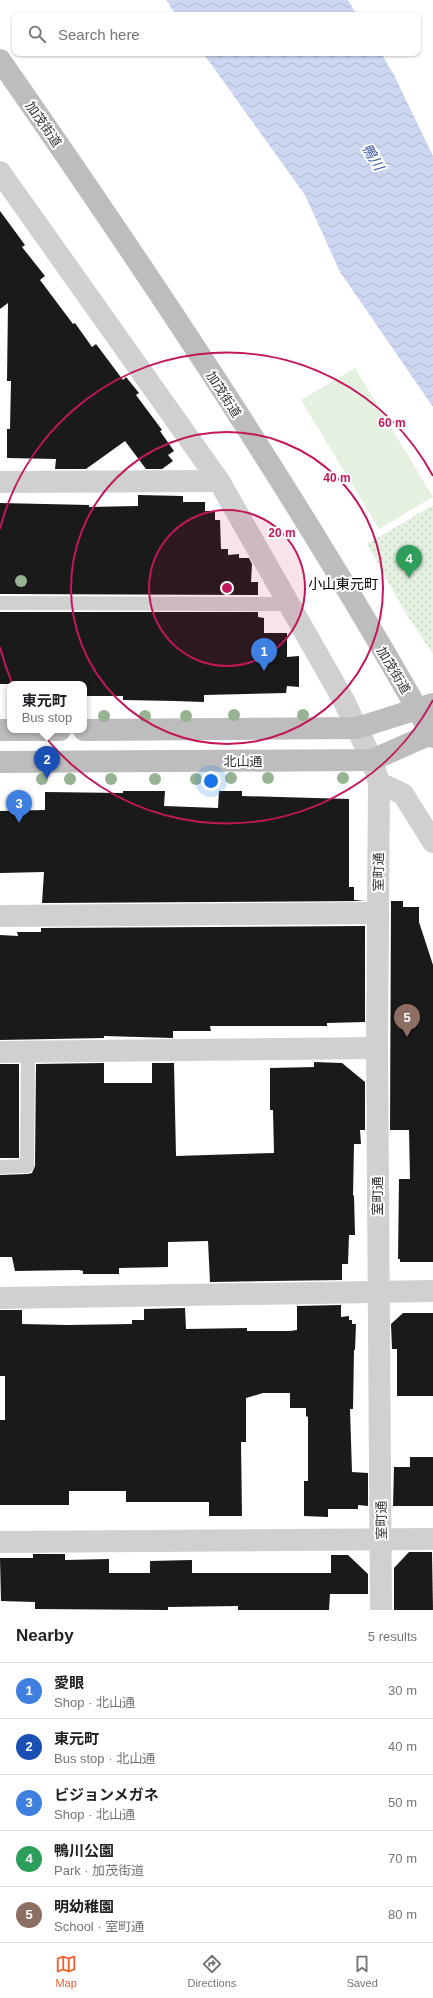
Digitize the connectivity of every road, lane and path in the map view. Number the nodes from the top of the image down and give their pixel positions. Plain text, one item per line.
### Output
1 (0, 60) edge
2 (0, 172) edge
3 (219, 481) junction
4 (0, 482) edge
5 (0, 603) edge
6 (288, 604) junction
7 (425, 706) edge
8 (357, 728) junction
9 (87, 730) edge
10 (86, 733) edge
11 (432, 735) edge
12 (372, 760) junction
13 (0, 762) edge
14 (87, 762) junction
15 (379, 783) junction
16 (433, 842) edge
17 (378, 912) junction
18 (0, 916) edge
19 (377, 1048) junction
20 (0, 1052) edge
21 (28, 1052) junction
22 (0, 1167) edge
23 (433, 1291) edge
24 (378, 1292) junction
25 (0, 1298) edge
26 (433, 1539) edge
27 (382, 1540) junction
28 (0, 1542) edge
29 (382, 1610) edge

1 - 7 street, 加茂街道
2 - 3 street, 室町通
3 - 4 street
3 - 6 street, 室町通
5 - 6 lane
6 - 8 street, 室町通
7 - 8 street
7 - 11 street, 加茂街道
8 - 9 street
8 - 12 street, 室町通
10 - 14 street
11 - 12 street, 北山通
12 - 14 street, 北山通
12 - 15 street, 室町通
13 - 14 street, 北山通
15 - 16 street
15 - 17 street, 室町通
17 - 18 street
17 - 19 street, 室町通
19 - 21 street
19 - 24 street, 室町通
20 - 21 street
21 - 22 lane
23 - 24 street
24 - 25 street
24 - 27 street, 室町通
26 - 27 street
27 - 28 street
27 - 29 street, 室町通

